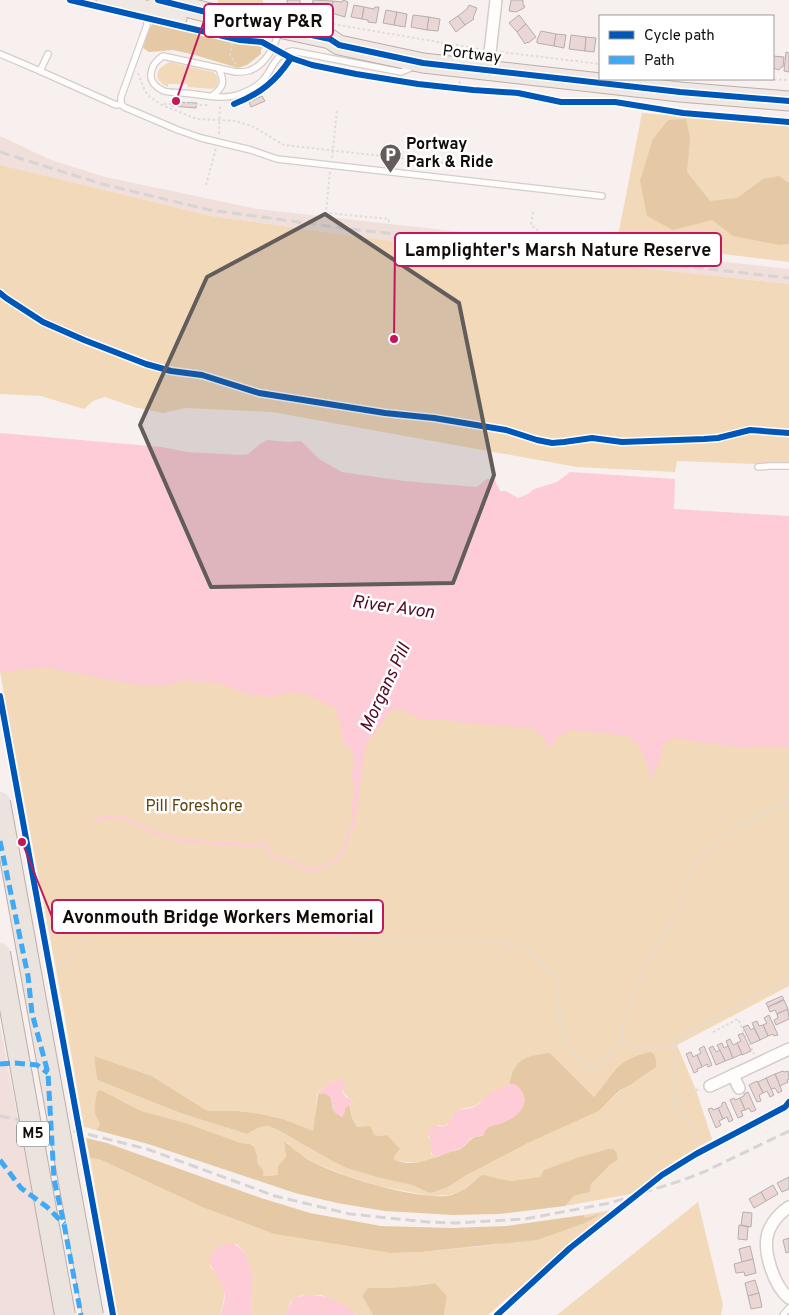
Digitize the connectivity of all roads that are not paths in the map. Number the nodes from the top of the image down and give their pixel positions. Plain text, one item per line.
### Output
1 (106, 0) edge
2 (496, 0) edge
3 (190, 4) edge
4 (152, 5) edge
5 (263, 34) junction
6 (0, 54) edge
7 (48, 54) dead end
8 (423, 63) junction
9 (219, 69) junction
10 (488, 70) junction
11 (40, 71) junction
12 (211, 96) junction
13 (789, 102) edge
14 (121, 104) junction
15 (602, 196) dead end
16 (789, 466) edge
17 (758, 467) dead end
18 (0, 802) edge
19 (0, 953) edge
20 (789, 1049) edge
21 (733, 1075) junction
22 (710, 1086) road end
23 (739, 1088) dead end
24 (789, 1102) edge
25 (789, 1207) edge
26 (789, 1298) edge
27 (789, 1308) edge
28 (65, 1315) edge
29 (93, 1315) edge
30 (497, 1315) edge
31 (783, 1315) edge

1 - 4 highway, Portway
2 - 10 street
3 - 4 highway, Portway
3 - 5 highway, Portway
4 - 5 highway, Portway
4 - 14 lane
5 - 8 highway, Portway
5 - 9 lane
6 - 11 lane
7 - 11 lane
8 - 10 highway, Portway
8 - 12 lane
9 - 12 lane
9 - 12 lane
10 - 13 highway, Portway
11 - 14 lane
14 - 15 lane
16 - 17 lane
18 - 29 highway, M5, bridge
19 - 28 highway, M5, bridge
20 - 21 street
21 - 22 street
21 - 23 street
24 - 30 lane
25 - 26 street
27 - 31 lane

